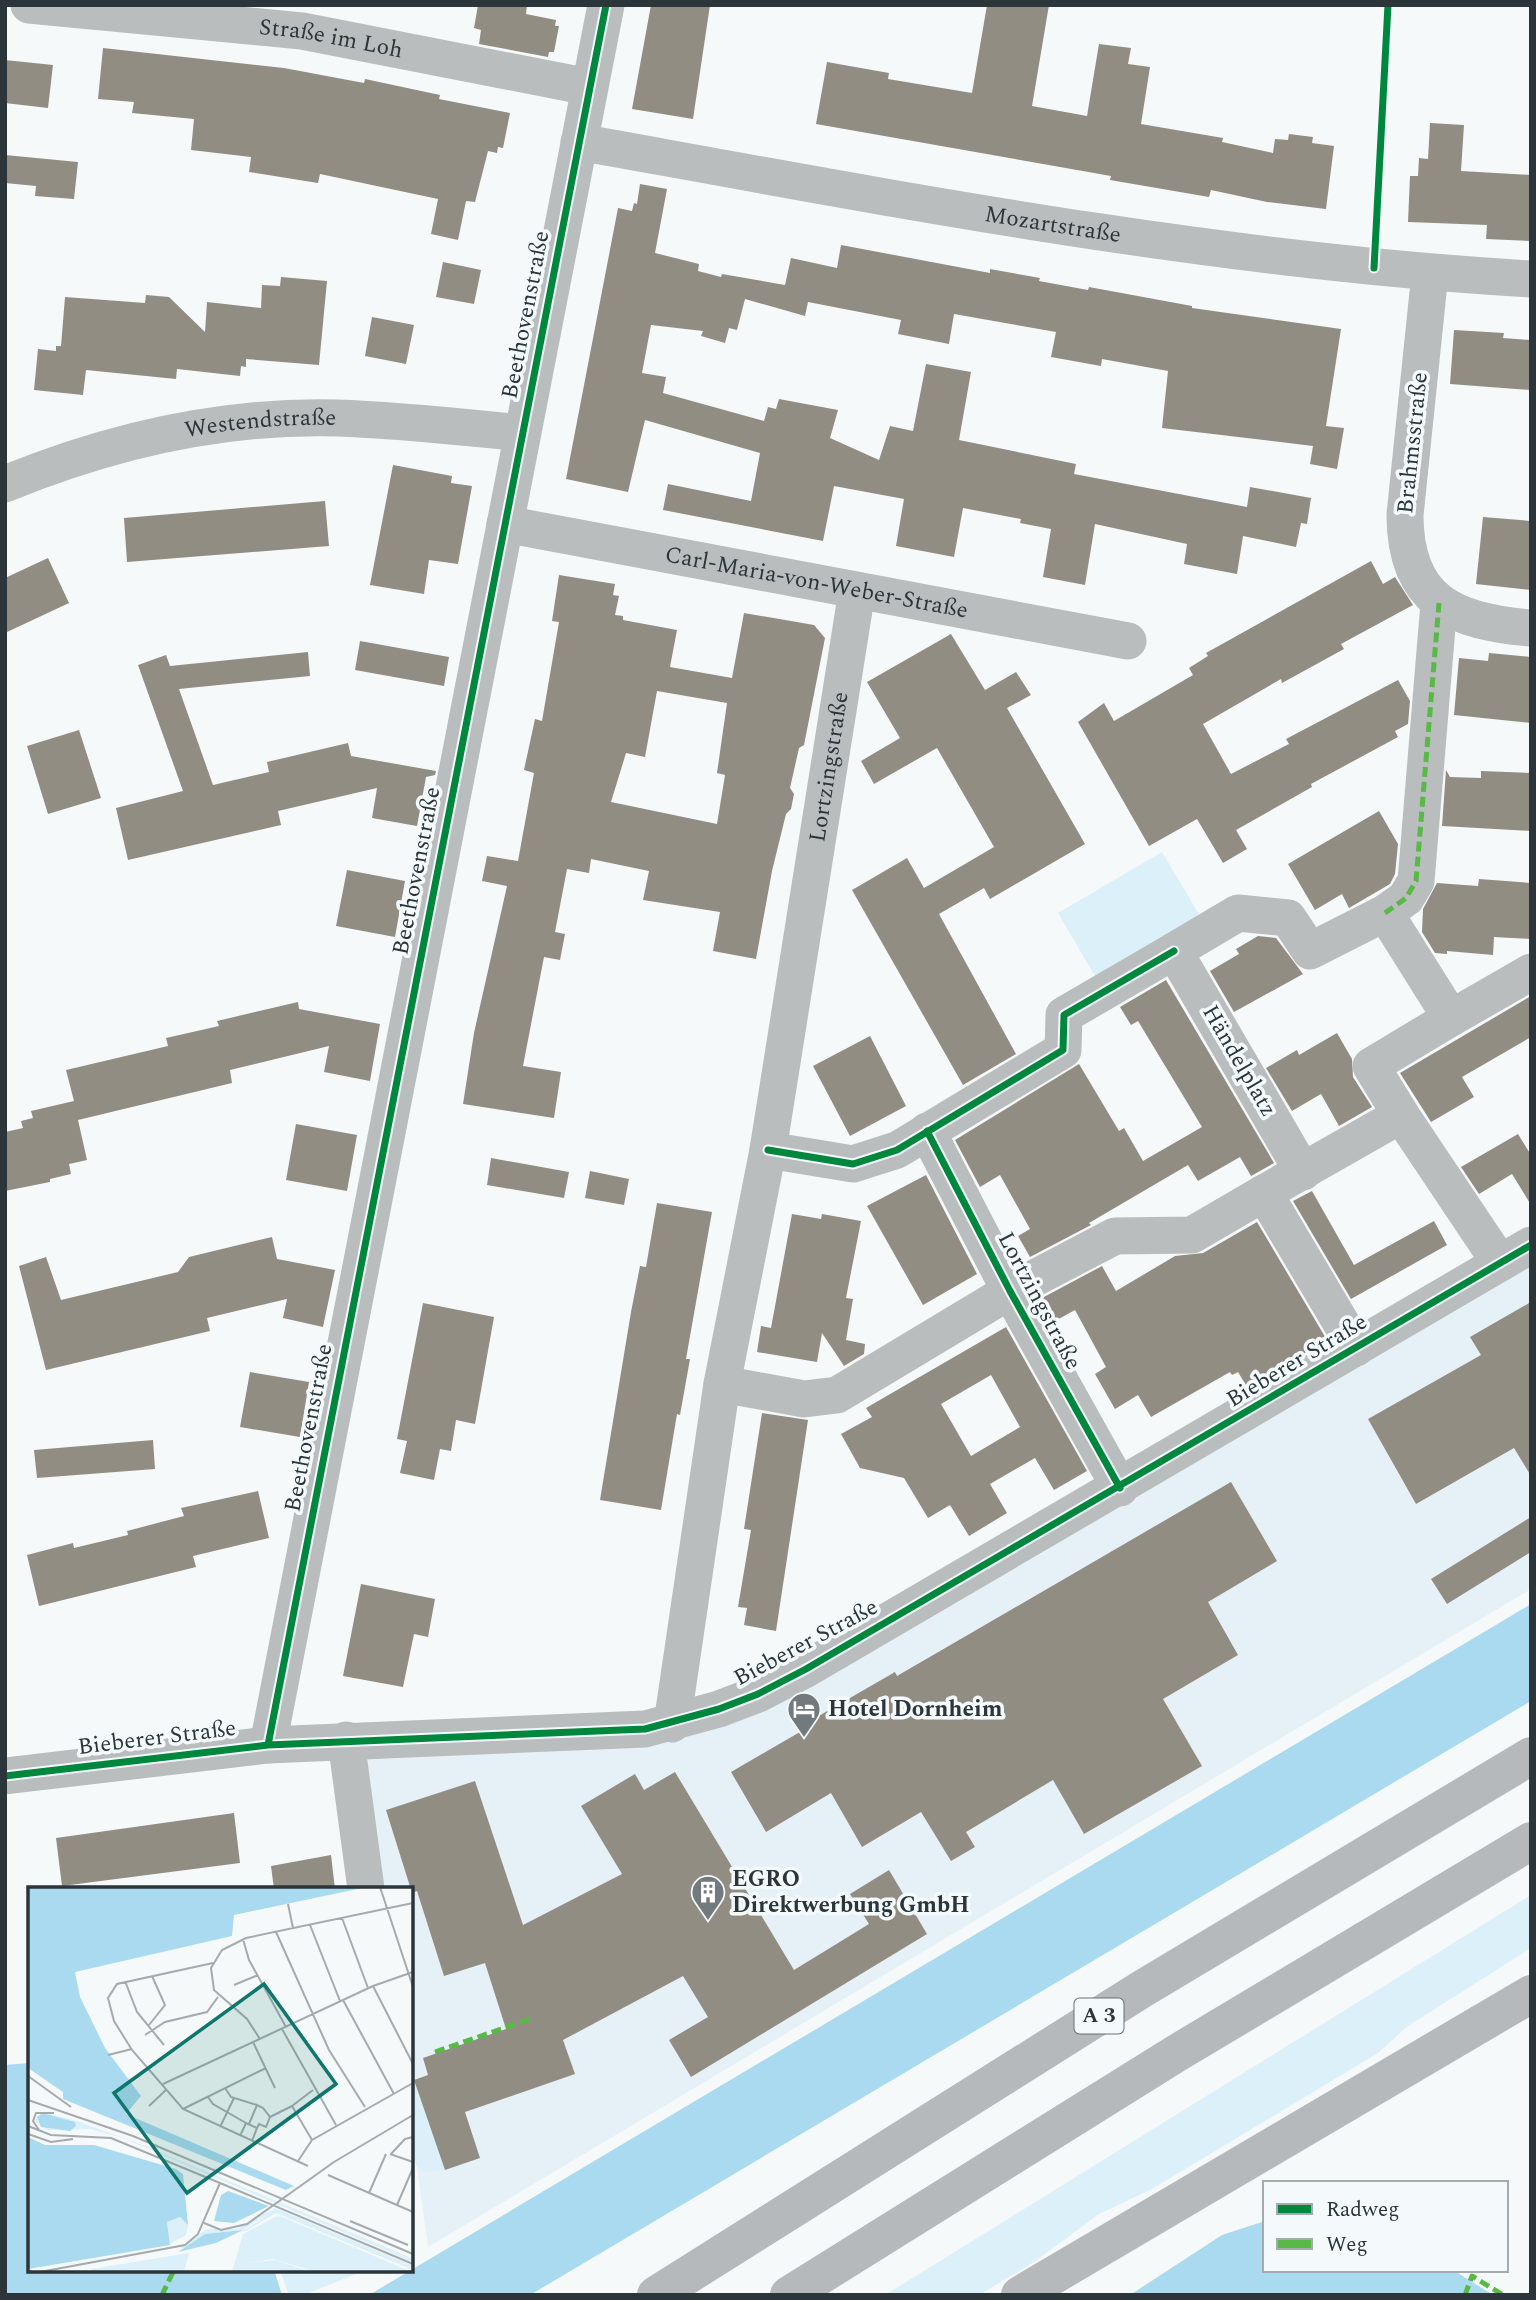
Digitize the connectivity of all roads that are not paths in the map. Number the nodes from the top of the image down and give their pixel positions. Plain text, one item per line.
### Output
1 (29, 5) edge
2 (606, 5) edge
3 (589, 87) junction
4 (579, 142) junction
5 (1430, 273) junction
6 (1531, 279) edge
7 (522, 433) junction
8 (5, 484) edge
9 (505, 524) junction
10 (857, 591) junction
11 (1439, 603) junction
12 (1531, 628) edge
13 (1128, 641) dead end
14 (1385, 913) junction
15 (1174, 951) junction
16 (1531, 972) edge
17 (1451, 1018) junction
18 (1401, 1115) junction
19 (927, 1131) junction
20 (768, 1150) junction
21 (1303, 1172) junction
22 (1264, 1193) junction
23 (1515, 1254) edge
24 (1010, 1291) junction
25 (1356, 1348) junction
26 (722, 1384) junction
27 (1120, 1488) junction
28 (672, 1724) junction
29 (346, 1740) junction
30 (268, 1745) junction
31 (1531, 1756) edge
32 (5, 1776) edge
33 (1531, 1840) edge
34 (366, 1887) edge
35 (1531, 1994) edge
36 (656, 2295) edge
37 (789, 2295) edge
38 (1020, 2295) edge

1 - 3 street, Straße im Loh
2 - 3 street, Beethovenstraße
3 - 4 street, Beethovenstraße
4 - 5 street, Mozartstraße
4 - 7 street, Beethovenstraße
5 - 6 street, Mozartstraße
5 - 11 street, Brahmsstraße
7 - 8 street, Westendstraße
7 - 9 street, Beethovenstraße
9 - 10 street, Carl-Maria-von-Weber-Straße
9 - 30 street, Beethovenstraße
10 - 13 street, Carl-Maria-von-Weber-Straße
10 - 20 street, Lortzingstraße
11 - 12 street, Brahmsstraße
11 - 14 street
14 - 15 street
14 - 17 street
15 - 19 street
15 - 21 street, Händelplatz
16 - 17 street
17 - 18 street
18 - 21 street
18 - 23 street
19 - 20 street
19 - 24 street, Lortzingstraße
20 - 26 street, Lortzingstraße
21 - 22 street
22 - 24 street
22 - 25 street
23 - 25 street, Bieberer Straße
24 - 26 street, Lortzingstraße
24 - 27 street, Lortzingstraße
25 - 27 street, Bieberer Straße
26 - 28 street, Lortzingstraße
27 - 28 street, Bieberer Straße
28 - 29 street, Bieberer Straße
29 - 30 street, Bieberer Straße
29 - 34 street
30 - 32 street, Bieberer Straße
31 - 36 highway, A 3
33 - 37 highway
35 - 38 highway

